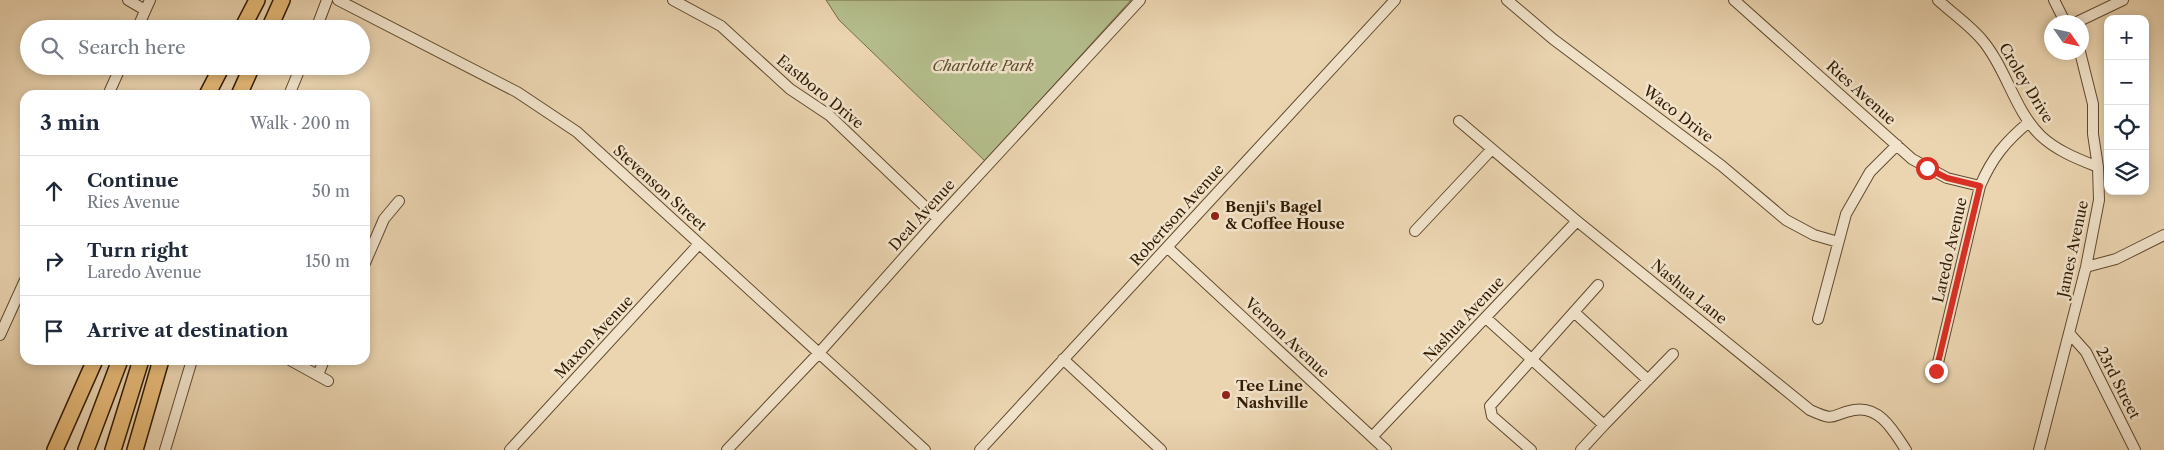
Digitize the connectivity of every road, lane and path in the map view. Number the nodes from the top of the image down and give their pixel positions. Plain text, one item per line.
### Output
1 (128, 0) edge
2 (258, 0) edge
3 (282, 0) edge
4 (327, 0) edge
5 (338, 0) edge
6 (674, 0) edge
7 (1140, 0) edge
8 (1394, 0) edge
9 (1507, 0) edge
10 (1734, 0) edge
11 (1938, 0) edge
12 (2054, 0) edge
13 (2123, 0) edge
14 (148, 5) edge
15 (2062, 15) edge
16 (2089, 16) edge
17 (141, 20) edge
18 (248, 20) edge
19 (273, 20) edge
20 (319, 20) edge
21 (2082, 60) edge
22 (116, 75) edge
23 (217, 75) edge
24 (226, 75) edge
25 (248, 75) edge
26 (298, 75) edge
27 (110, 90) edge
28 (210, 90) edge
29 (220, 90) edge
30 (241, 90) edge
31 (292, 90) edge
32 (1459, 121) dead end
33 (2029, 122) junction
34 (1897, 145) junction
35 (1492, 149) junction
36 (2098, 167) junction
37 (1980, 186) junction
38 (399, 201) dead end
39 (938, 219) junction
40 (1577, 221) junction
41 (1414, 231) dead end
42 (2164, 235) edge
43 (1838, 242) junction
44 (700, 244) junction
45 (1168, 248) junction
46 (370, 251) edge
47 (2086, 267) junction
48 (1598, 285) dead end
49 (20, 291) edge
50 (1574, 312) junction
51 (1486, 318) junction
52 (1818, 319) dead end
53 (2069, 333) junction
54 (0, 334) edge
55 (818, 354) junction
56 (1673, 354) dead end
57 (1063, 359) junction
58 (1532, 360) junction
59 (92, 365) edge
60 (118, 365) edge
61 (139, 365) edge
62 (160, 365) edge
63 (190, 365) edge
64 (299, 365) edge
65 (322, 365) edge
66 (1936, 371) dead end
67 (318, 375) junction
68 (113, 380) junction
69 (1648, 380) junction
70 (328, 381) dead end
71 (1604, 425) junction
72 (1372, 437) junction
73 (1528, 449) edge
74 (55, 450) edge
75 (86, 450) edge
76 (90, 450) edge
77 (113, 450) edge
78 (135, 450) edge
79 (165, 450) edge
80 (510, 450) edge
81 (727, 450) edge
82 (924, 450) edge
83 (980, 450) edge
84 (1161, 450) edge
85 (1386, 450) edge
86 (1581, 450) edge
87 (1906, 450) edge
88 (2039, 450) edge
89 (2135, 450) edge

1 - 14 street
2 - 18 highway
3 - 19 highway
4 - 20 street
5 - 44 street, Stevenson Street
6 - 39 street, Eastboro Drive
7 - 39 street, Deal Avenue
8 - 45 street, Robertson Avenue
9 - 43 street, Waco Drive
10 - 34 street, Ries Avenue
11 - 33 street, Croley Drive
12 - 15 street
13 - 16 street
14 - 17 street
21 - 36 street, James Avenue
22 - 27 street
23 - 28 highway
24 - 29 highway
25 - 30 highway
26 - 31 street
32 - 35 street, Nashua Lane
33 - 36 street, Croley Drive
33 - 37 street, Laredo Avenue
34 - 37 street, Ries Avenue
34 - 43 street
35 - 40 street, Nashua Lane
35 - 41 street
36 - 47 street, James Avenue
37 - 66 street, Laredo Avenue
38 - 46 street
39 - 55 street, Deal Avenue
40 - 51 street, Nashua Avenue
40 - 87 street, Nashua Lane
42 - 47 street
43 - 52 street
44 - 55 street, Stevenson Street
44 - 80 street, Maxon Avenue
45 - 57 street, Robertson Avenue
45 - 72 street, Vernon Avenue
47 - 53 street, James Avenue
48 - 50 street
49 - 54 street
50 - 58 street
50 - 69 street
51 - 58 street
51 - 72 street, Nashua Avenue
53 - 88 street, James Avenue
53 - 89 street, 23rd Street
55 - 81 street, Deal Avenue
55 - 82 street, Stevenson Street
56 - 69 street
57 - 83 street, Robertson Avenue
57 - 84 street
58 - 71 street
58 - 73 street
59 - 74 highway
60 - 68 highway
61 - 77 highway
62 - 78 highway
63 - 79 street
64 - 67 street
65 - 67 street
67 - 70 street
68 - 75 highway
68 - 76 highway
69 - 71 street
71 - 86 street
72 - 85 street, Vernon Avenue

